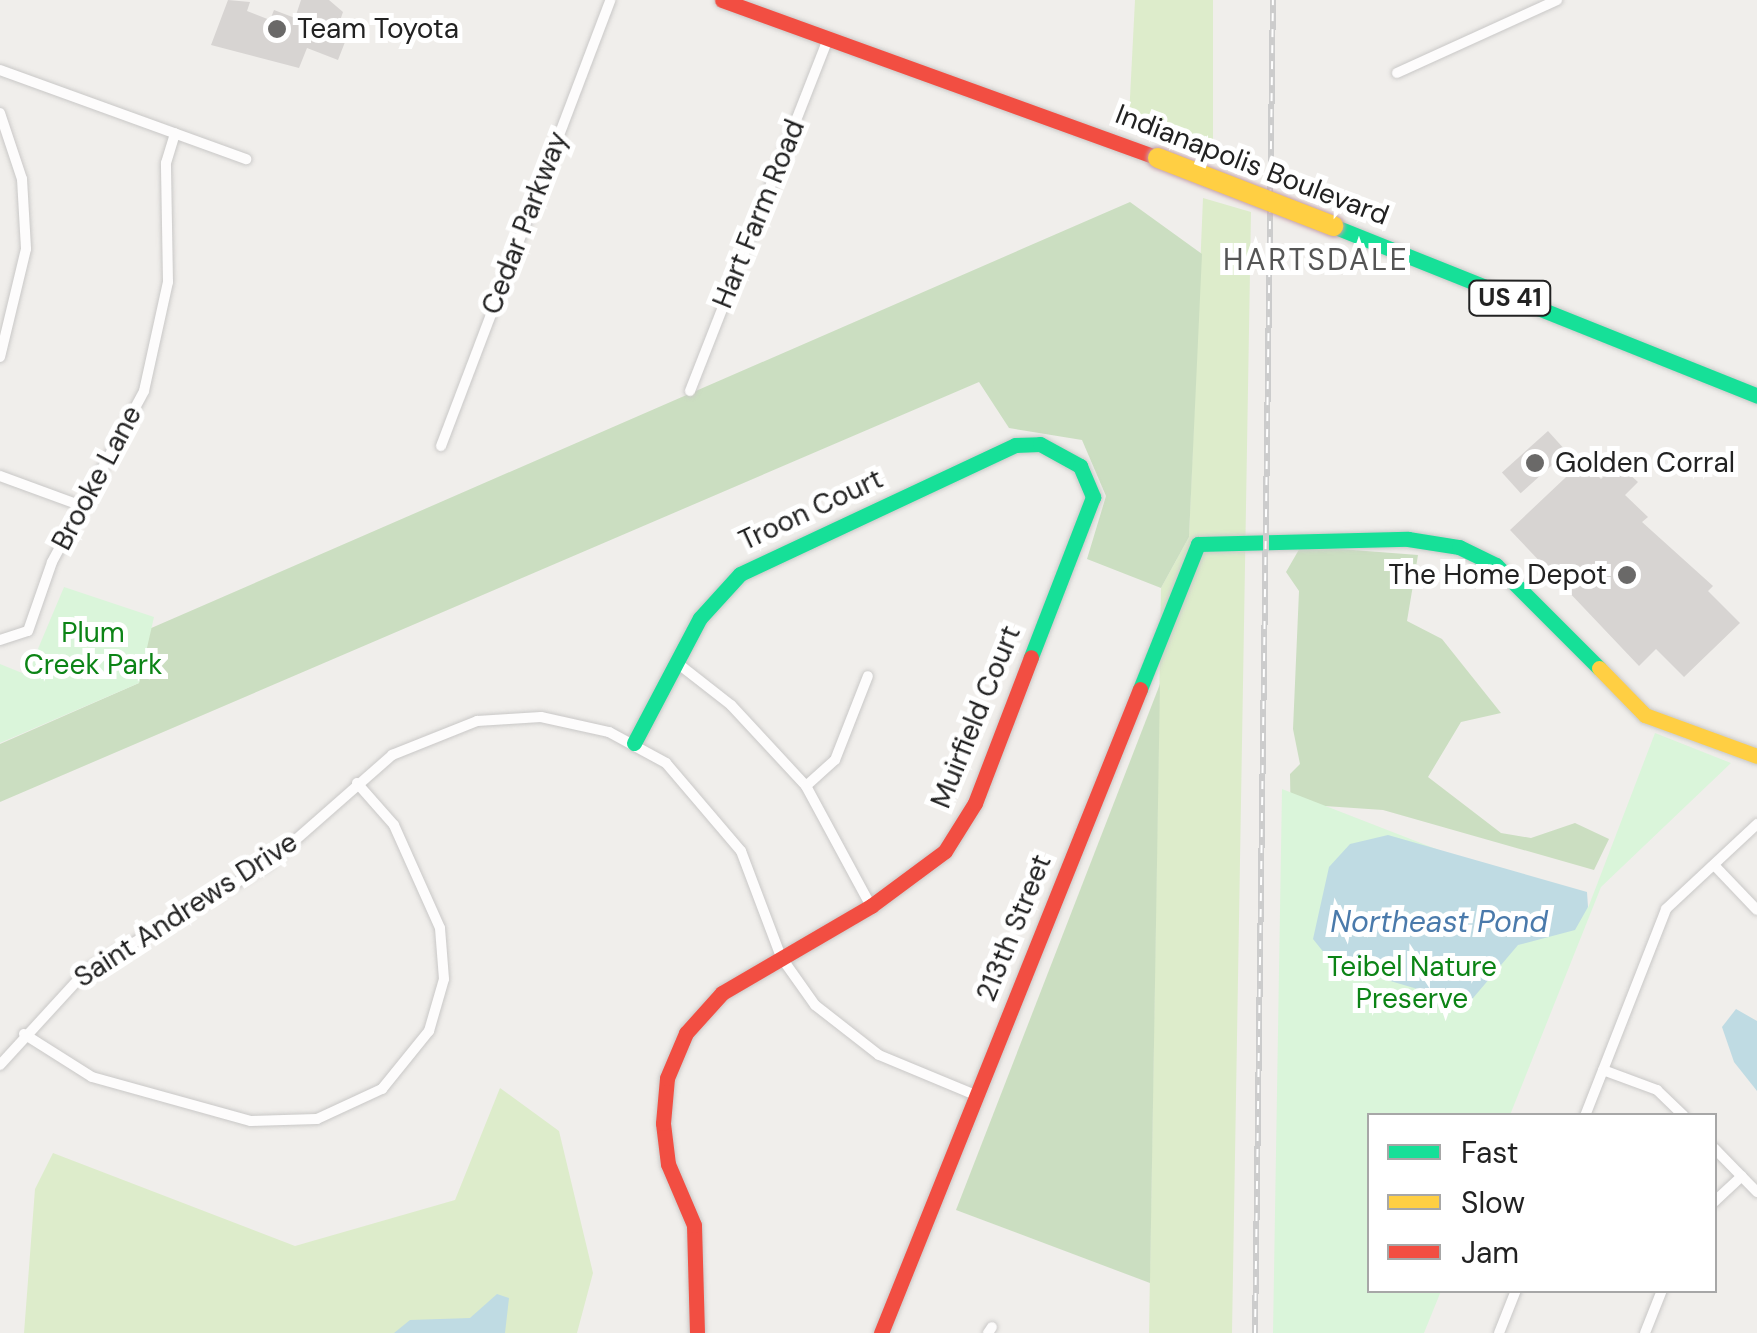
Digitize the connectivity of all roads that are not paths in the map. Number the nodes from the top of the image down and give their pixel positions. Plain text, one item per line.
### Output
1 (610, 0) edge
2 (722, 0) edge
3 (1556, 0) edge
4 (828, 38) junction
5 (0, 70) edge
6 (1397, 73) dead end
7 (0, 113) edge
8 (175, 134) junction
9 (246, 159) dead end
10 (0, 358) edge
11 (690, 391) dead end
12 (1757, 396) edge
13 (441, 446) dead end
14 (1083, 475) joint
15 (0, 476) edge
16 (82, 506) junction
17 (0, 640) edge
18 (676, 662) junction
19 (868, 676) dead end
20 (634, 743) junction
21 (1757, 756) edge
22 (357, 784) junction
23 (806, 786) junction
24 (1757, 824) edge
25 (1714, 865) junction
26 (871, 906) junction
27 (1757, 910) edge
28 (781, 957) junction
29 (24, 1034) junction
30 (0, 1065) edge
31 (1603, 1070) junction
32 (975, 1095) junction
33 (1586, 1113) edge
34 (1681, 1113) edge
35 (1717, 1151) edge
36 (1742, 1176) junction
37 (1757, 1192) edge
38 (1717, 1199) edge
39 (1515, 1293) edge
40 (1661, 1293) edge
41 (698, 1333) edge
42 (881, 1333) edge
43 (1499, 1333) edge
44 (1645, 1333) edge

1 - 13 street, Cedar Parkway
2 - 4 main road, Indianapolis Boulevard / US 41
3 - 6 street
4 - 11 street, Hart Farm Road
4 - 12 main road, Indianapolis Boulevard / US 41, bridge
5 - 8 street
7 - 10 street
8 - 9 street
8 - 16 street, Brooke Lane
14 - 18 main road, Troon Court
14 - 26 main road, Muirfield Court
15 - 16 street
16 - 17 street, Brooke Lane
18 - 20 main road, Troon Court
18 - 23 street
19 - 23 street
20 - 22 street, Saint Andrews Drive
20 - 28 street, Saint Andrews Drive
21 - 32 main road, 213th Street
22 - 29 street, Saint Andrews Drive
22 - 29 street
23 - 26 street
24 - 25 street
25 - 27 street
25 - 31 street
26 - 28 main road, Muirfield Court
28 - 32 street, Saint Andrews Drive
28 - 41 main road, Muirfield Court
29 - 30 street, Saint Andrews Drive
31 - 33 street
31 - 34 street
32 - 42 main road, 213th Street
35 - 36 street
36 - 37 street
36 - 38 street
39 - 43 street
40 - 44 street

